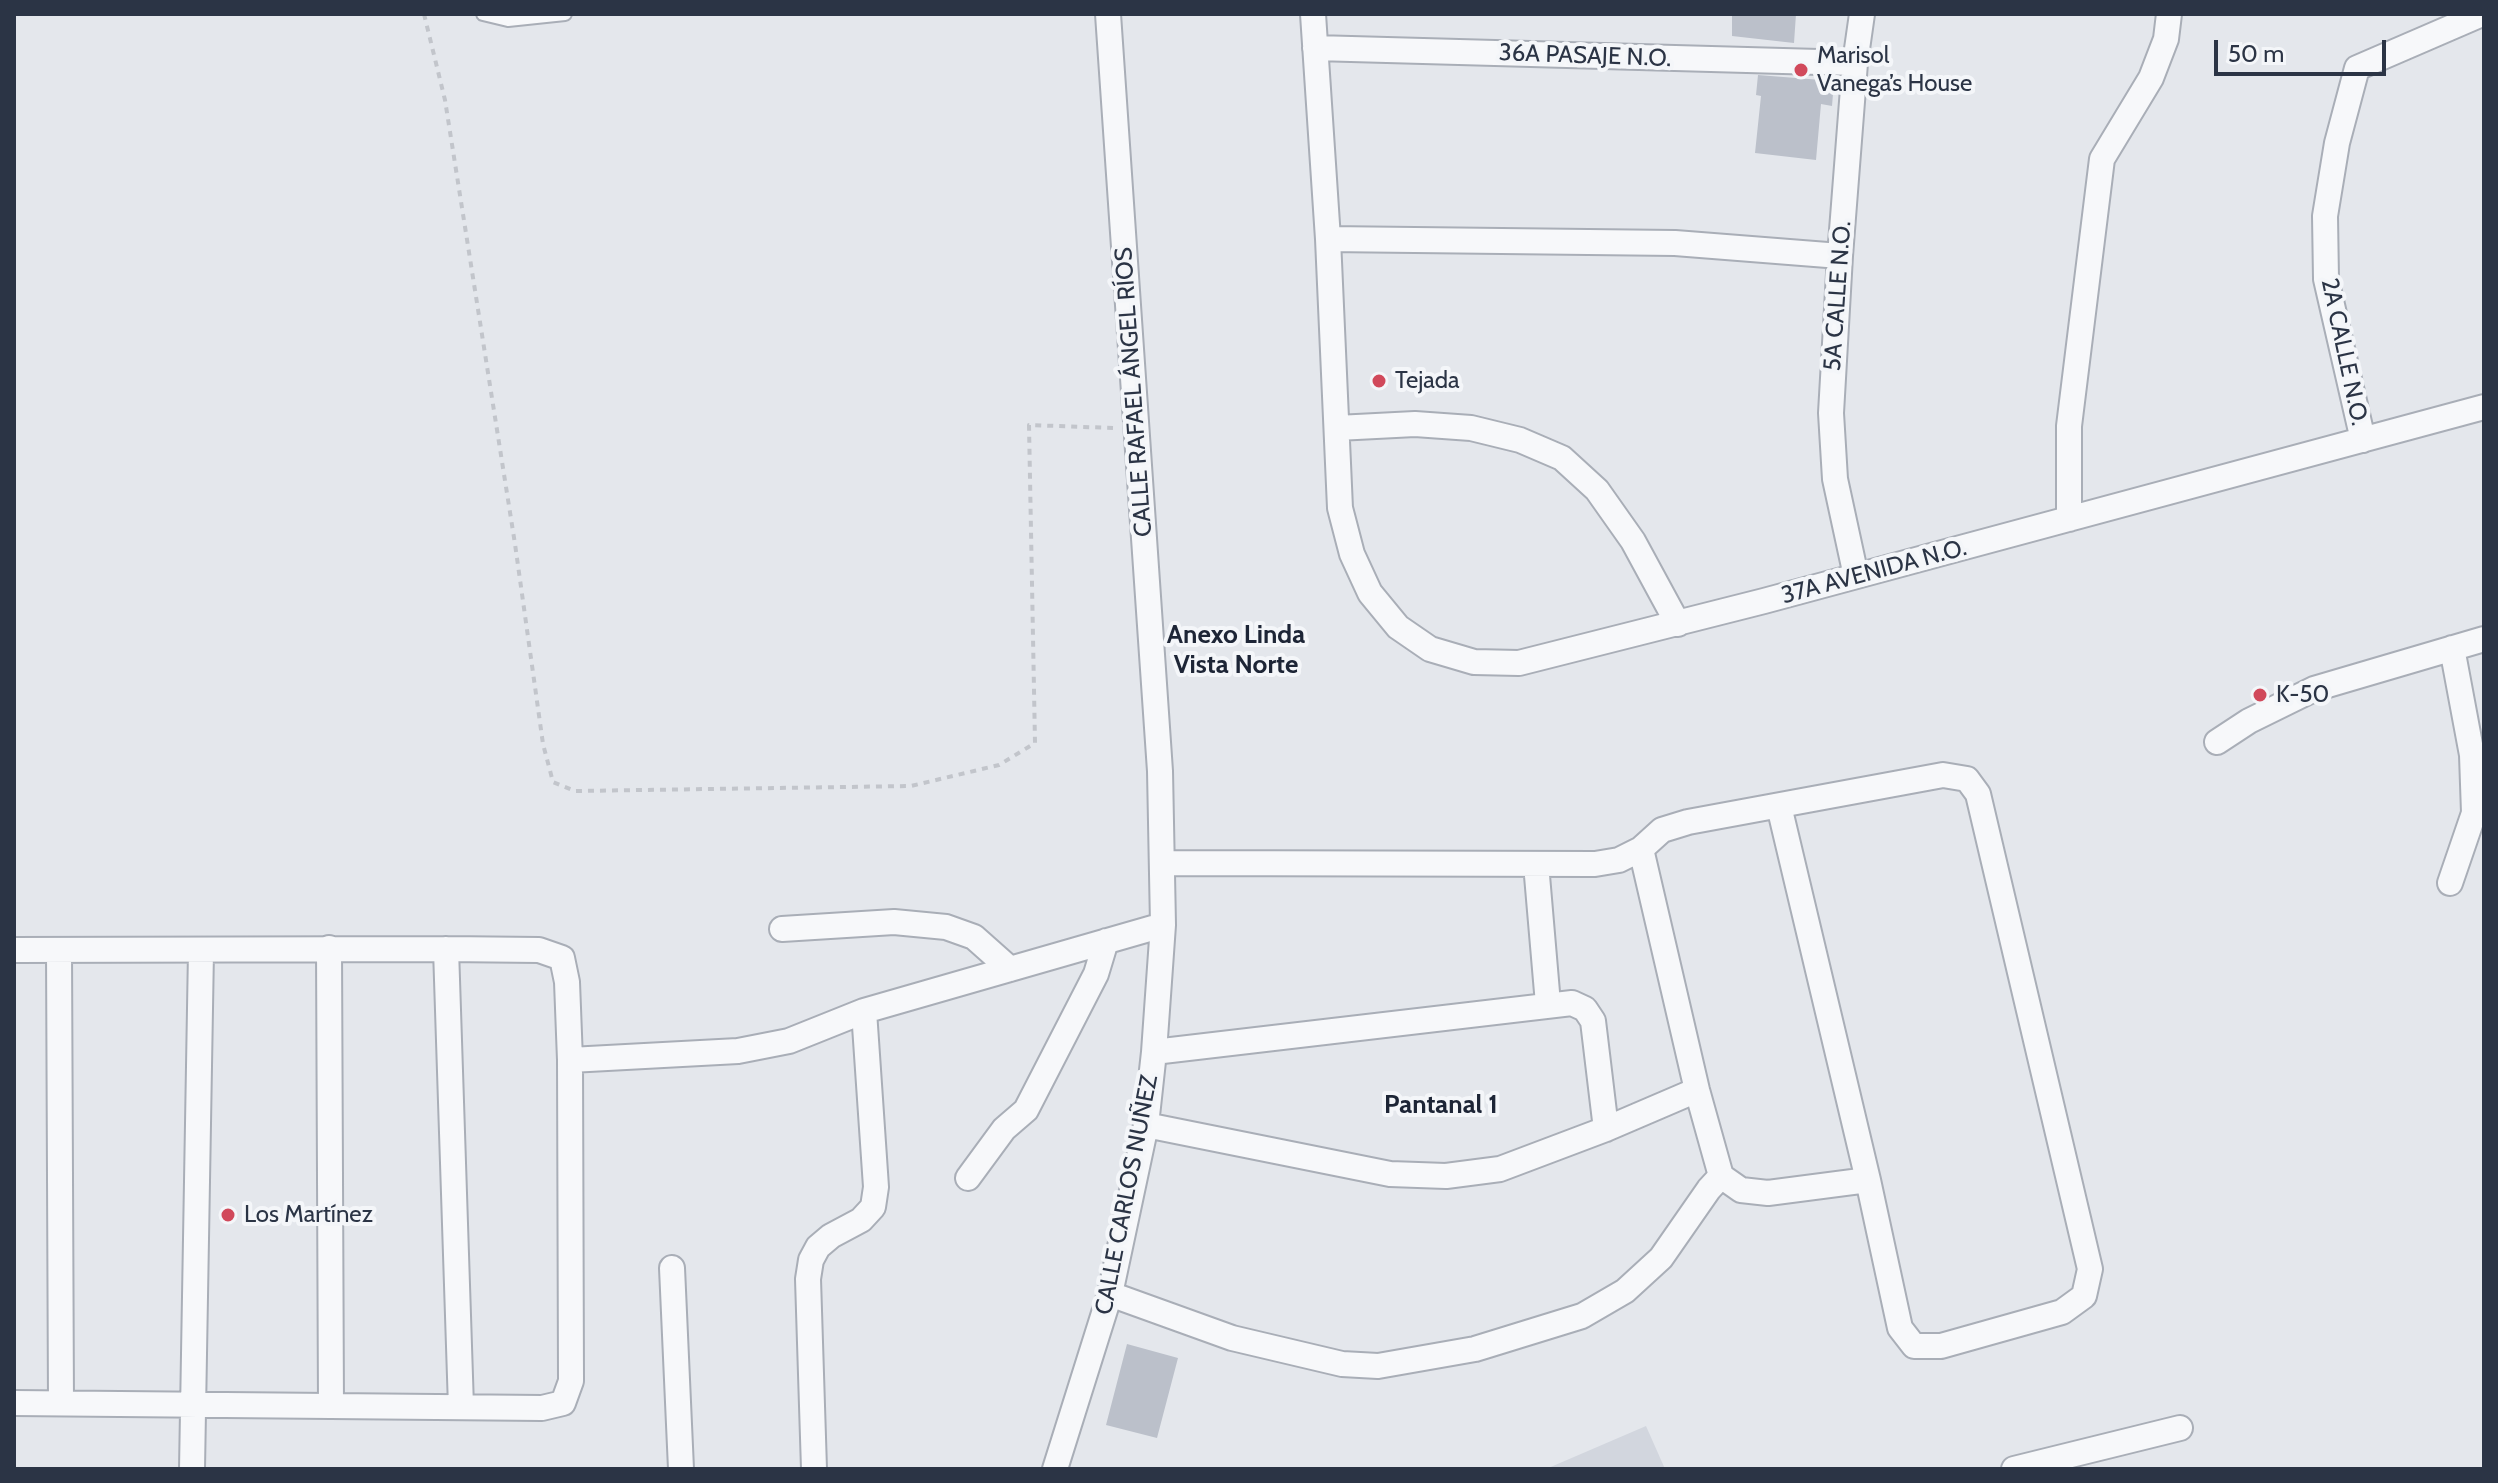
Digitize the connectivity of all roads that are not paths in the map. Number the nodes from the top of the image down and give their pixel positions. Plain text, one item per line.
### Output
1 (483, 14) edge
2 (565, 14) edge
3 (1108, 14) edge
4 (1313, 14) edge
5 (1862, 14) edge
6 (2169, 14) edge
7 (2482, 14) edge
8 (1315, 48) junction
9 (1855, 63) junction
10 (1328, 239) junction
11 (1840, 256) junction
12 (2484, 407) edge
13 (1337, 428) junction
14 (2363, 440) junction
15 (2069, 519) junction
16 (1856, 576) junction
17 (1678, 624) junction
18 (2484, 639) edge
19 (2452, 648) junction
20 (2217, 742) dead end
21 (1160, 771) joint
22 (1779, 806) junction
23 (1641, 849) junction
24 (1164, 863) junction
25 (1536, 864) junction
26 (2450, 883) dead end
27 (1163, 925) junction
28 (782, 929) dead end
29 (1106, 941) junction
30 (329, 948) junction
31 (446, 949) junction
32 (14, 950) edge
33 (59, 950) junction
34 (201, 951) junction
35 (1010, 969) junction
36 (1548, 1004) junction
37 (864, 1011) junction
38 (1154, 1052) junction
39 (570, 1060) junction
40 (1697, 1090) junction
41 (1146, 1125) junction
42 (1606, 1129) junction
43 (1721, 1176) junction
44 (968, 1178) dead end
45 (1868, 1180) junction
46 (672, 1268) dead end
47 (1110, 1294) junction
48 (14, 1403) edge
49 (61, 1403) junction
50 (192, 1405) junction
51 (331, 1405) junction
52 (461, 1407) junction
53 (2180, 1428) dead end
54 (192, 1469) edge
55 (681, 1469) edge
56 (814, 1469) edge
57 (1055, 1469) edge
58 (2014, 1469) edge

1 - 2 lane
3 - 21 street, CALLE RAFAEL ÁNGEL RÍOS
4 - 8 street, 37A AVENIDA N.O.
5 - 9 street, 5A CALLE N.O.
6 - 15 street
7 - 14 street, 2A CALLE N.O.
8 - 9 street, 36A PASAJE N.O.
8 - 10 street, 37A AVENIDA N.O.
9 - 11 street, 5A CALLE N.O.
10 - 11 street
10 - 13 street, 37A AVENIDA N.O.
11 - 16 street, 5A CALLE N.O.
12 - 14 street, 37A AVENIDA N.O.
13 - 17 street
13 - 17 street, 37A AVENIDA N.O.
14 - 15 street, 37A AVENIDA N.O.
15 - 16 street, 37A AVENIDA N.O.
16 - 17 street, 37A AVENIDA N.O.
18 - 19 street
19 - 20 street
19 - 26 street
21 - 24 street, CALLE CARLOS NUÑEZ
22 - 23 street
22 - 45 street
22 - 45 street
23 - 25 street
23 - 40 street
24 - 25 street
24 - 27 street, CALLE CARLOS NUÑEZ
25 - 36 street
27 - 29 street
27 - 38 street, CALLE CARLOS NUÑEZ
28 - 35 street
29 - 35 street
29 - 44 street
30 - 31 street
30 - 34 street
30 - 51 street
31 - 39 street
31 - 52 street
32 - 33 street
33 - 34 street
33 - 49 street
34 - 50 street
35 - 37 street
36 - 38 street
36 - 42 street
37 - 39 street
37 - 56 street
38 - 41 street, CALLE CARLOS NUÑEZ
39 - 52 street
40 - 42 street
40 - 43 street
41 - 42 street
41 - 47 street, CALLE CARLOS NUÑEZ
43 - 45 street
43 - 47 street
46 - 55 street
47 - 57 street, CALLE CARLOS NUÑEZ
48 - 49 street
49 - 50 street
50 - 51 street
50 - 54 street
51 - 52 street
53 - 58 street

